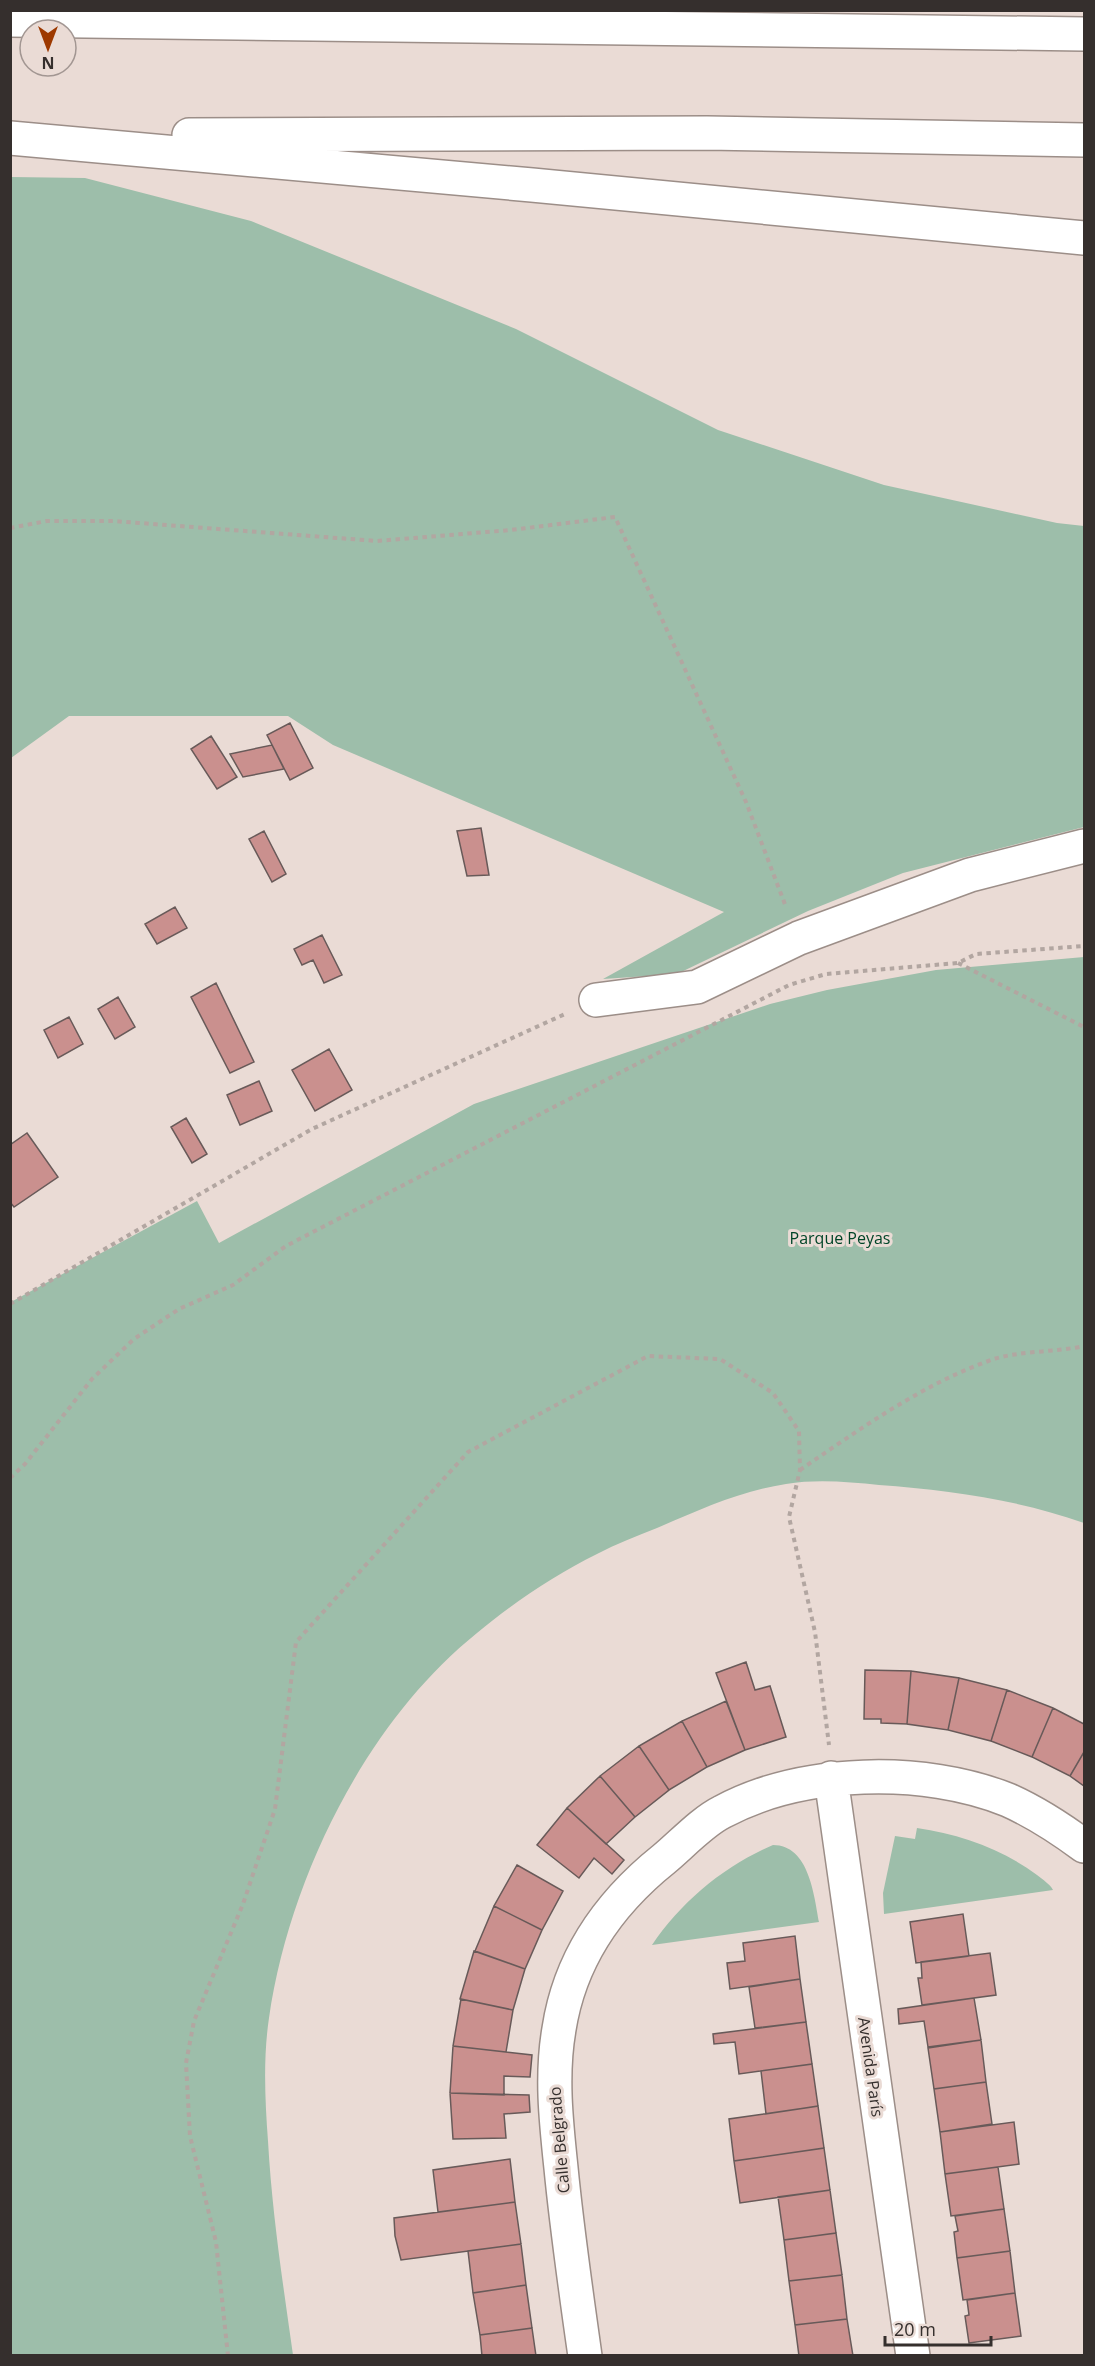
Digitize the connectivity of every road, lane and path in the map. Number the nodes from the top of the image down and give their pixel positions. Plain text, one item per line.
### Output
1 (10, 20) edge
2 (1084, 34) edge
3 (10, 136) edge
4 (1084, 140) edge
5 (1084, 238) edge
6 (10, 528) edge
7 (1084, 846) edge
8 (799, 938) junction
9 (1084, 946) edge
10 (958, 963) junction
11 (826, 974) junction
12 (596, 1000) joint
13 (1084, 1027) edge
14 (10, 1304) edge
15 (1084, 1346) edge
16 (800, 1470) junction
17 (10, 1478) edge
18 (830, 1763) junction
19 (1084, 1846) edge
20 (228, 2355) edge
21 (585, 2355) edge
22 (913, 2355) edge

1 - 2 main road
3 - 4 main road
3 - 5 main road
6 - 8 path
7 - 8 main road
8 - 11 path
8 - 12 main road
9 - 10 path
10 - 11 path
10 - 13 path
11 - 17 path
12 - 14 path
15 - 16 path
16 - 18 path
16 - 20 path
18 - 19 main road, Calle Belgrado
18 - 21 main road, Calle Belgrado
18 - 22 main road, Avenida París

